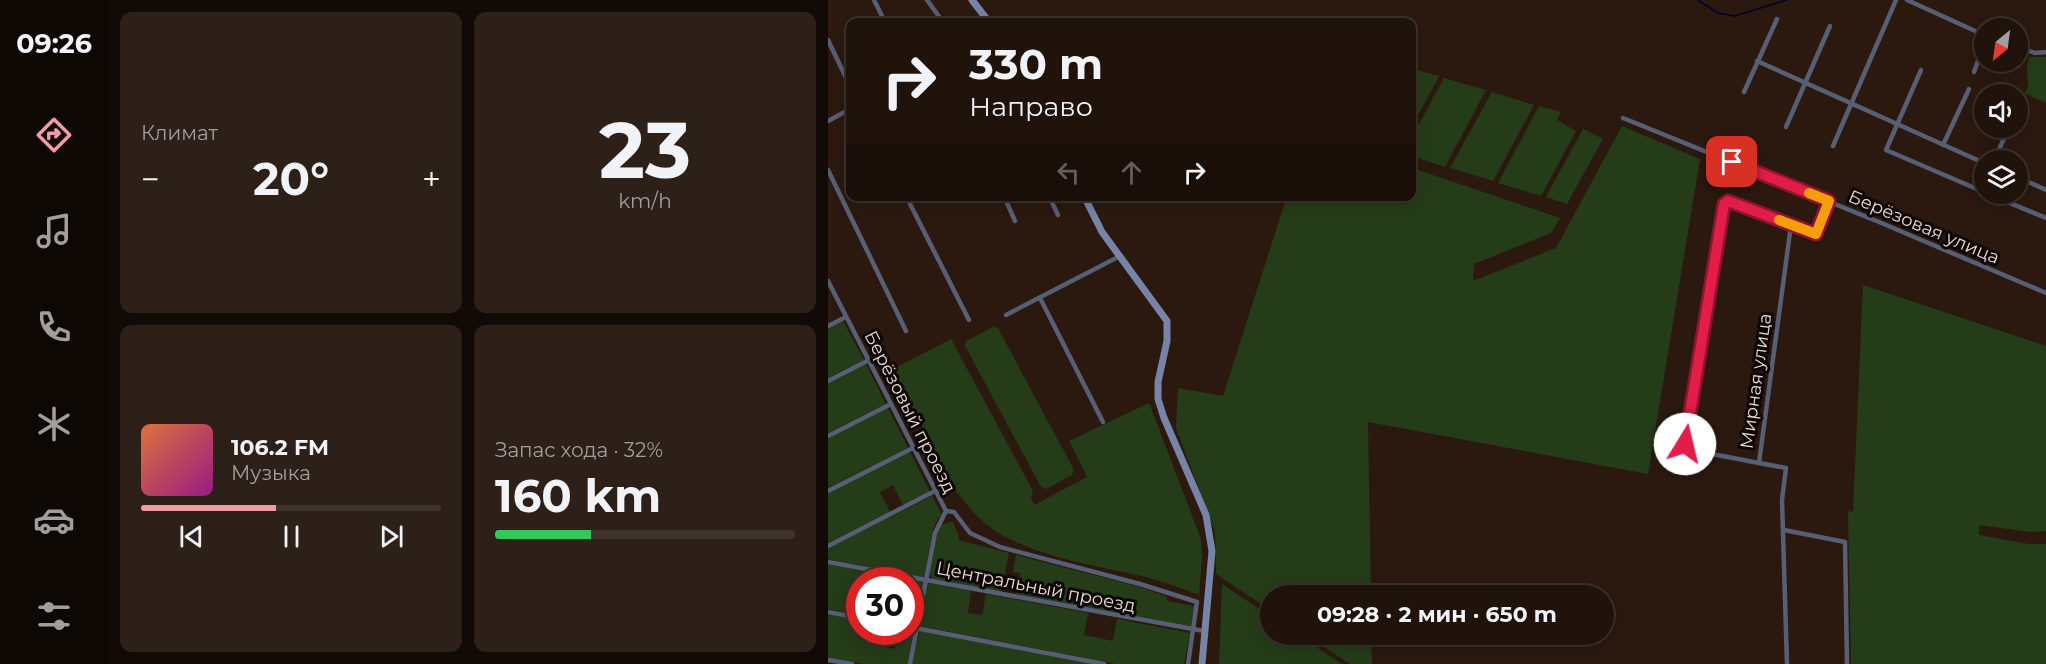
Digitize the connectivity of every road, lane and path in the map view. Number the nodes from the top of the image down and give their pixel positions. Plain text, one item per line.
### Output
1 (874, 0) edge
2 (927, 0) edge
3 (972, 0) edge
4 (1896, 0) edge
5 (1907, 0) edge
6 (883, 18) edge
7 (940, 18) edge
8 (986, 18) edge
9 (1777, 19) dead end
10 (1830, 26) dead end
11 (1974, 30) edge
12 (828, 40) edge
13 (2028, 51) edge
14 (2046, 52) edge
15 (1757, 61) junction
16 (1922, 70) dead end
17 (846, 78) edge
18 (1805, 82) junction
19 (1969, 89) dead end
20 (1744, 92) dead end
21 (1851, 103) junction
22 (846, 111) edge
23 (1623, 118) dead end
24 (828, 121) edge
25 (1898, 124) junction
26 (1786, 127) dead end
27 (1943, 145) junction
28 (1833, 146) dead end
29 (1974, 159) edge
30 (828, 170) edge
31 (2028, 182) edge
32 (1974, 188) edge
33 (2046, 190) edge
34 (909, 201) edge
35 (1006, 201) edge
36 (1051, 201) edge
37 (1086, 201) edge
38 (1829, 201) junction
39 (2012, 204) edge
40 (1058, 215) dead end
41 (2046, 218) edge
42 (1015, 221) dead end
43 (1791, 225) junction
44 (1120, 256) junction
45 (828, 281) edge
46 (2046, 293) edge
47 (1040, 298) junction
48 (1006, 315) dead end
49 (846, 317) junction
50 (969, 320) dead end
51 (828, 326) edge
52 (906, 331) dead end
53 (868, 360) junction
54 (828, 381) edge
55 (891, 404) junction
56 (1103, 422) dead end
57 (828, 436) edge
58 (913, 448) junction
59 (1759, 463) junction
60 (828, 491) edge
61 (935, 491) junction
62 (946, 511) junction
63 (1784, 530) junction
64 (828, 546) edge
65 (828, 561) edge
66 (926, 580) junction
67 (924, 591) edge
68 (828, 612) edge
69 (846, 615) edge
70 (924, 630) edge
71 (1194, 630) junction
72 (1204, 631) junction
73 (914, 645) edge
74 (828, 660) edge
75 (852, 664) edge
76 (910, 664) edge
77 (1104, 664) edge
78 (1188, 664) edge
79 (1202, 664) edge
80 (1787, 664) edge
81 (1847, 664) edge

1 - 6 street
2 - 7 street
3 - 8 main road
4 - 21 street
5 - 11 street
9 - 15 street
10 - 18 street
12 - 17 street
13 - 14 street
15 - 18 street
15 - 20 street
16 - 25 street
18 - 21 street
18 - 26 street
19 - 27 street
21 - 25 street
21 - 28 street
22 - 24 street
23 - 38 street, Берёзовая улица
25 - 27 street
25 - 32 street
27 - 29 street
30 - 52 street
31 - 33 street
34 - 50 street
35 - 42 street
36 - 40 street
37 - 44 main road
38 - 43 street
38 - 46 street, Берёзовая улица
39 - 41 street
43 - 59 street, Мирная улица
43 - 59 street
44 - 47 street
44 - 72 main road
45 - 49 street, Берёзовый проезд
47 - 48 street
47 - 56 street
49 - 51 street
49 - 53 street, Берёзовый проезд
53 - 54 street
53 - 55 street, Берёзовый проезд
55 - 57 street
55 - 58 street, Берёзовый проезд
58 - 60 street
58 - 61 street, Берёзовый проезд
59 - 63 street, Мирная улица
61 - 62 street, Берёзовый проезд
61 - 64 street
62 - 66 street, Берёзовый проезд
62 - 71 street
63 - 80 street, Мирная улица
63 - 81 street
65 - 66 street, Центральный проезд
66 - 67 street, Берёзовый проезд
66 - 71 street, Центральный проезд
68 - 69 street
70 - 77 street
71 - 72 street, Центральный проезд
71 - 78 street
72 - 79 main road
73 - 76 street, Берёзовый проезд
74 - 75 street

